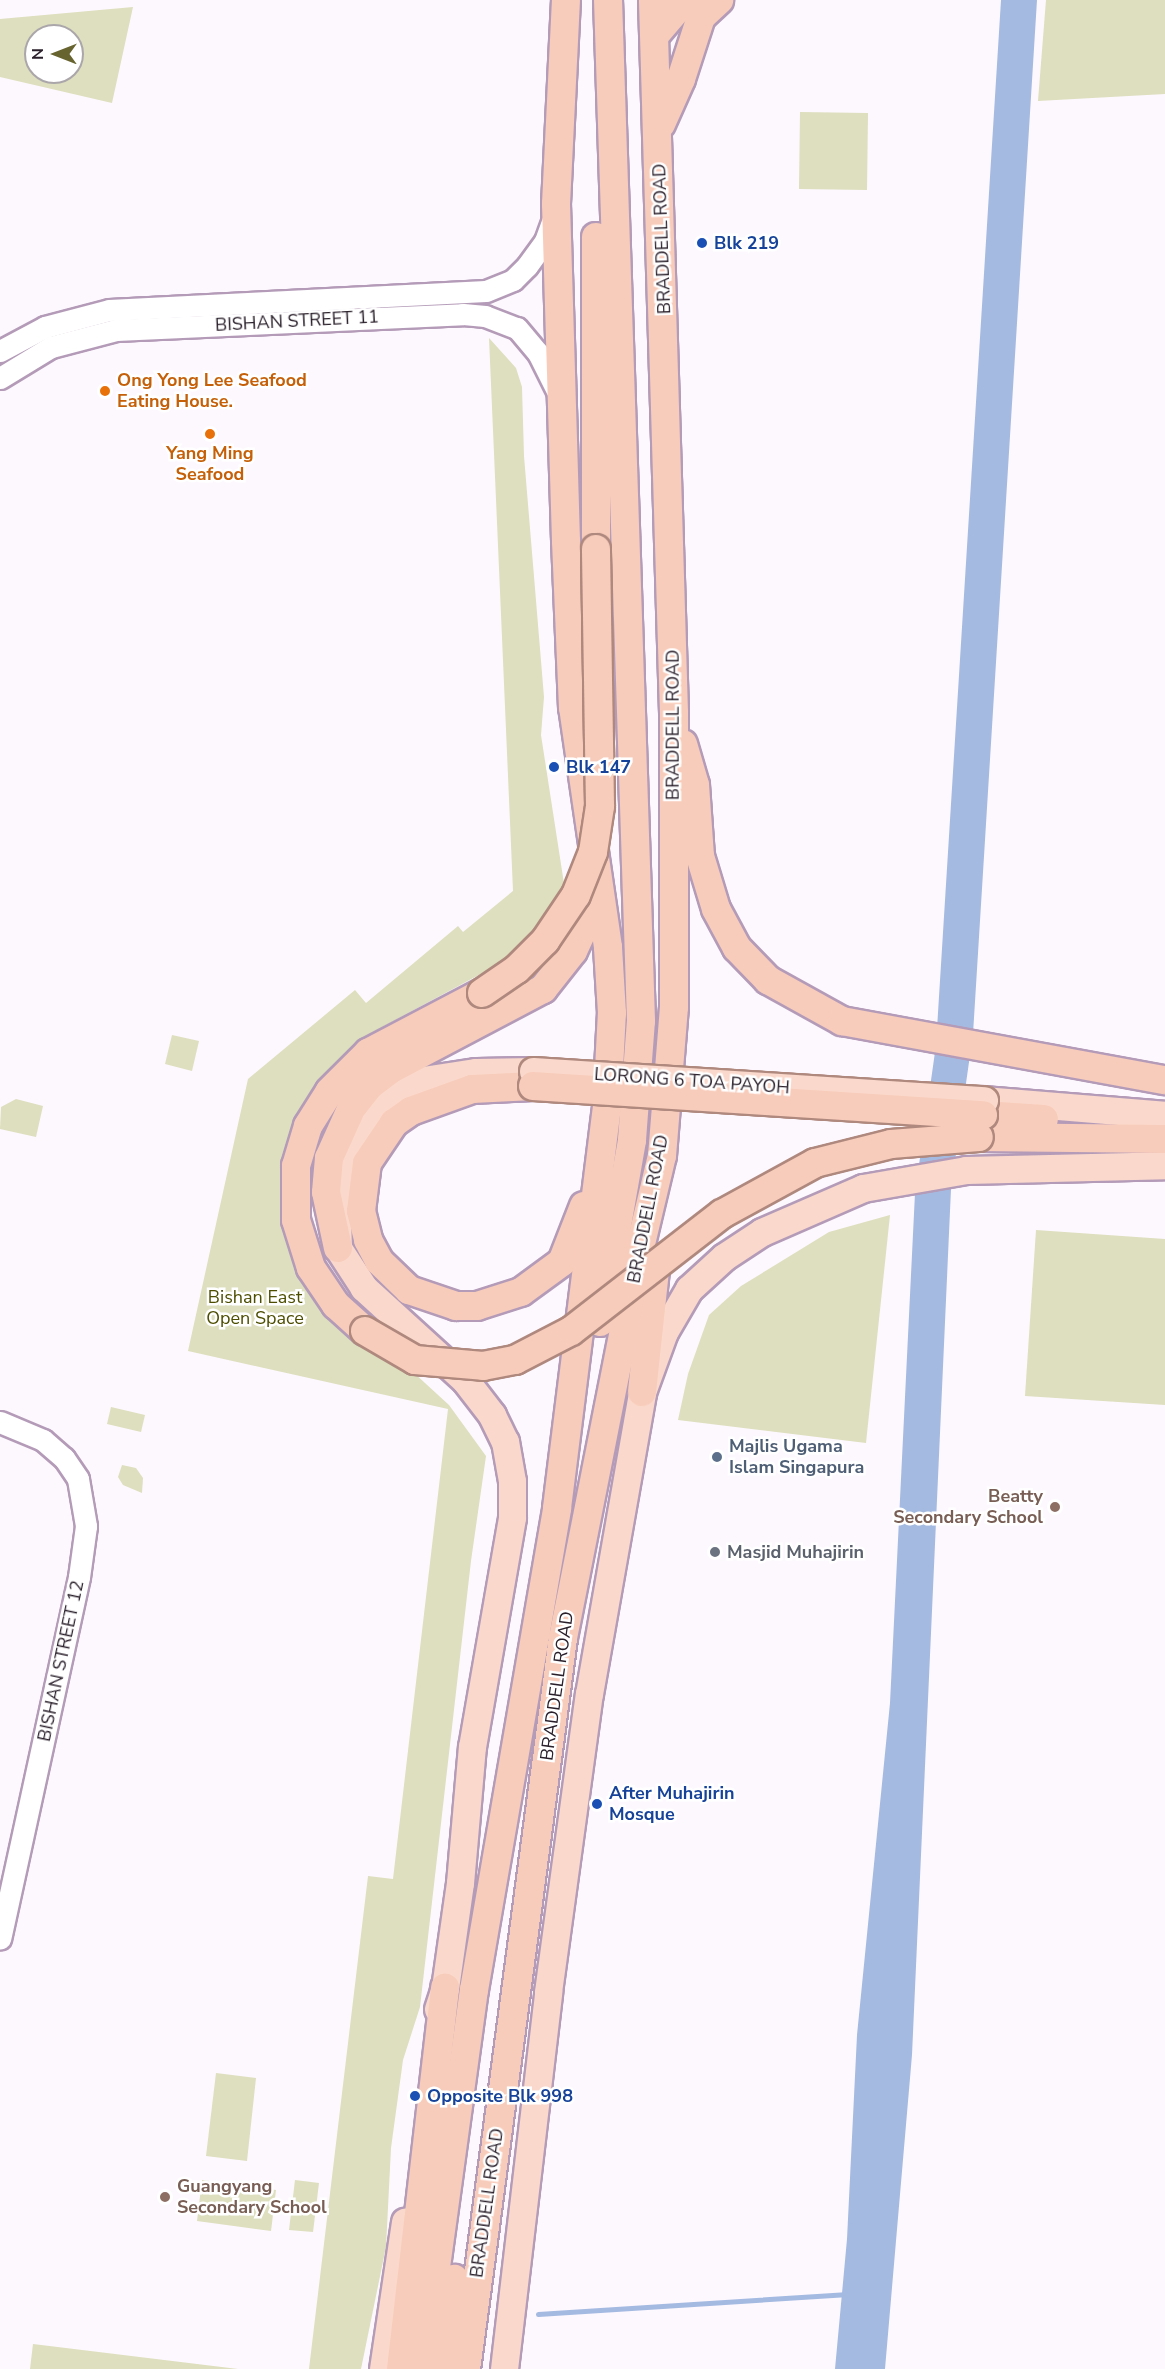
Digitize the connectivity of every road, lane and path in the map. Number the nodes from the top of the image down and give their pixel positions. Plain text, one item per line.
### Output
1 (566, 0) edge
2 (608, 0) edge
3 (654, 0) edge
4 (685, 0) edge
5 (719, 0) edge
6 (656, 34) junction
7 (608, 43) junction
8 (659, 128) junction
9 (556, 204) junction
10 (0, 351) edge
11 (0, 378) edge
12 (562, 401) junction
13 (674, 713) junction
14 (596, 859) junction
15 (533, 1078) junction
16 (1165, 1080) edge
17 (1165, 1115) edge
18 (982, 1117) junction
19 (1165, 1138) edge
20 (662, 1156) junction
21 (600, 1162) junction
22 (1165, 1165) edge
23 (338, 1248) junction
24 (642, 1392) junction
25 (0, 1422) edge
26 (557, 1508) junction
27 (0, 1938) edge
28 (483, 1949) junction
29 (445, 1988) junction
30 (383, 2369) edge
31 (401, 2369) edge
32 (422, 2369) edge
33 (443, 2369) edge
34 (466, 2369) edge
35 (504, 2369) edge

1 - 9 highway
2 - 7 highway
3 - 6 highway, BRADDELL ROAD
4 - 6 highway
5 - 8 highway
6 - 8 highway, BRADDELL ROAD
7 - 18 highway, bridge
7 - 26 highway, BRADDELL ROAD
8 - 13 highway, BRADDELL ROAD
9 - 10 street, BISHAN STREET 11
9 - 12 highway
11 - 12 street, BISHAN STREET 11
12 - 14 highway, BRADDELL ROAD
13 - 16 highway
13 - 20 highway, BRADDELL ROAD
14 - 21 highway, BRADDELL ROAD
14 - 23 highway
15 - 18 highway, bridge
15 - 21 highway
15 - 23 main road
17 - 18 main road
18 - 19 highway
20 - 24 highway
20 - 34 highway, BRADDELL ROAD
21 - 26 highway, BRADDELL ROAD
22 - 24 main road, BRADDELL ROAD
23 - 29 main road
24 - 35 main road, BRADDELL ROAD
25 - 27 street, BISHAN STREET 12
26 - 28 highway, BRADDELL ROAD
28 - 32 highway, BRADDELL ROAD
28 - 33 highway
29 - 30 main road
29 - 31 highway

